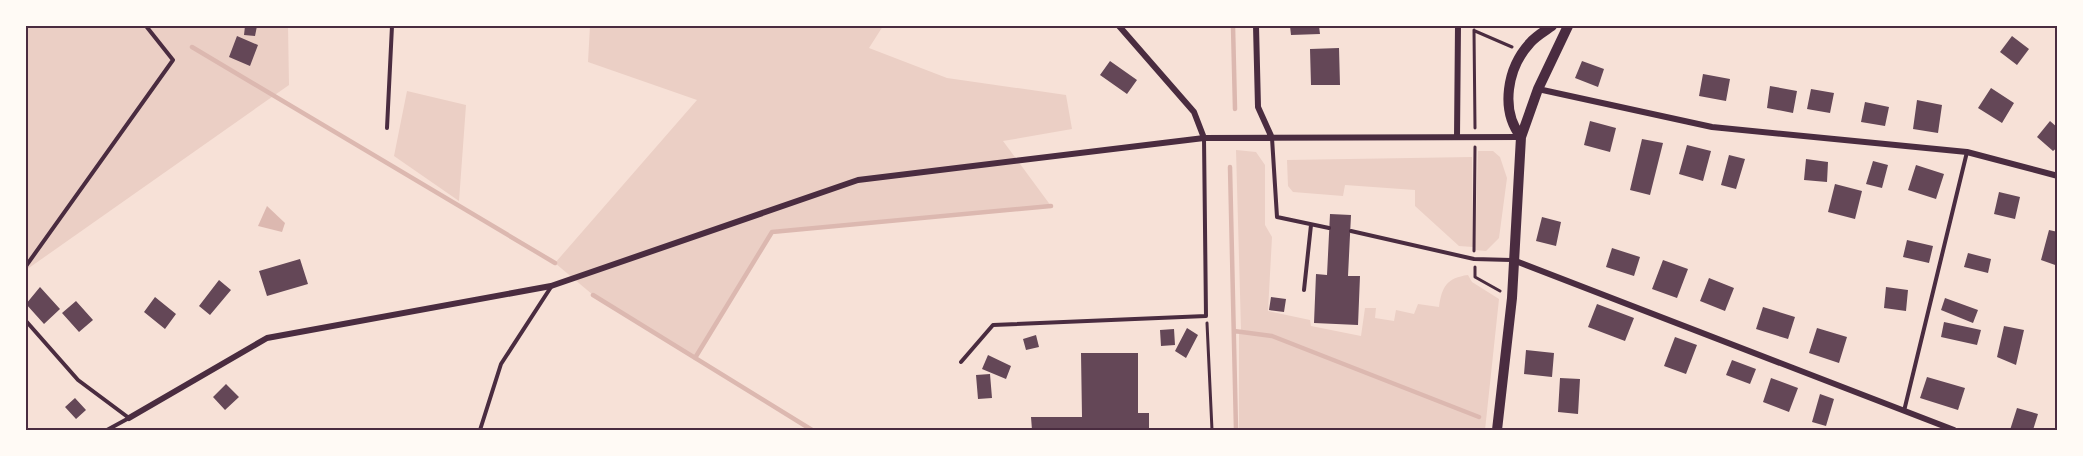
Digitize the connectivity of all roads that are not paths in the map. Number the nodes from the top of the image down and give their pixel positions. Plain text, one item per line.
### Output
1 (146, 26) edge
2 (392, 26) edge
3 (1119, 26) edge
4 (1256, 26) edge
5 (1458, 26) edge
6 (1552, 26) edge
7 (1568, 26) edge
8 (1538, 89) junction
9 (387, 128) dead end
10 (1456, 137) junction
11 (1521, 137) junction
12 (1204, 138) junction
13 (1272, 138) junction
14 (1967, 152) junction
15 (2058, 176) edge
16 (1311, 225) junction
17 (1329, 228) dead end
18 (1350, 231) dead end
19 (1512, 260) junction
20 (26, 266) edge
21 (551, 286) junction
22 (1304, 290) dead end
23 (26, 321) edge
24 (961, 362) dead end
25 (1904, 412) junction
26 (129, 418) junction
27 (107, 430) edge
28 (480, 430) edge
29 (1497, 430) edge
30 (1954, 430) edge

1 - 20 lane
2 - 9 lane
3 - 12 street
4 - 13 street
5 - 10 street
6 - 11 main road
7 - 8 main road
8 - 11 main road
8 - 14 street
10 - 11 street
10 - 13 street
11 - 19 main road
12 - 13 street
12 - 21 street
12 - 24 lane
13 - 16 lane
14 - 15 street
14 - 25 lane
16 - 17 lane
16 - 22 lane
18 - 19 lane
19 - 25 street
19 - 29 main road
21 - 26 street
21 - 28 lane
23 - 26 lane
25 - 30 street
26 - 27 lane

